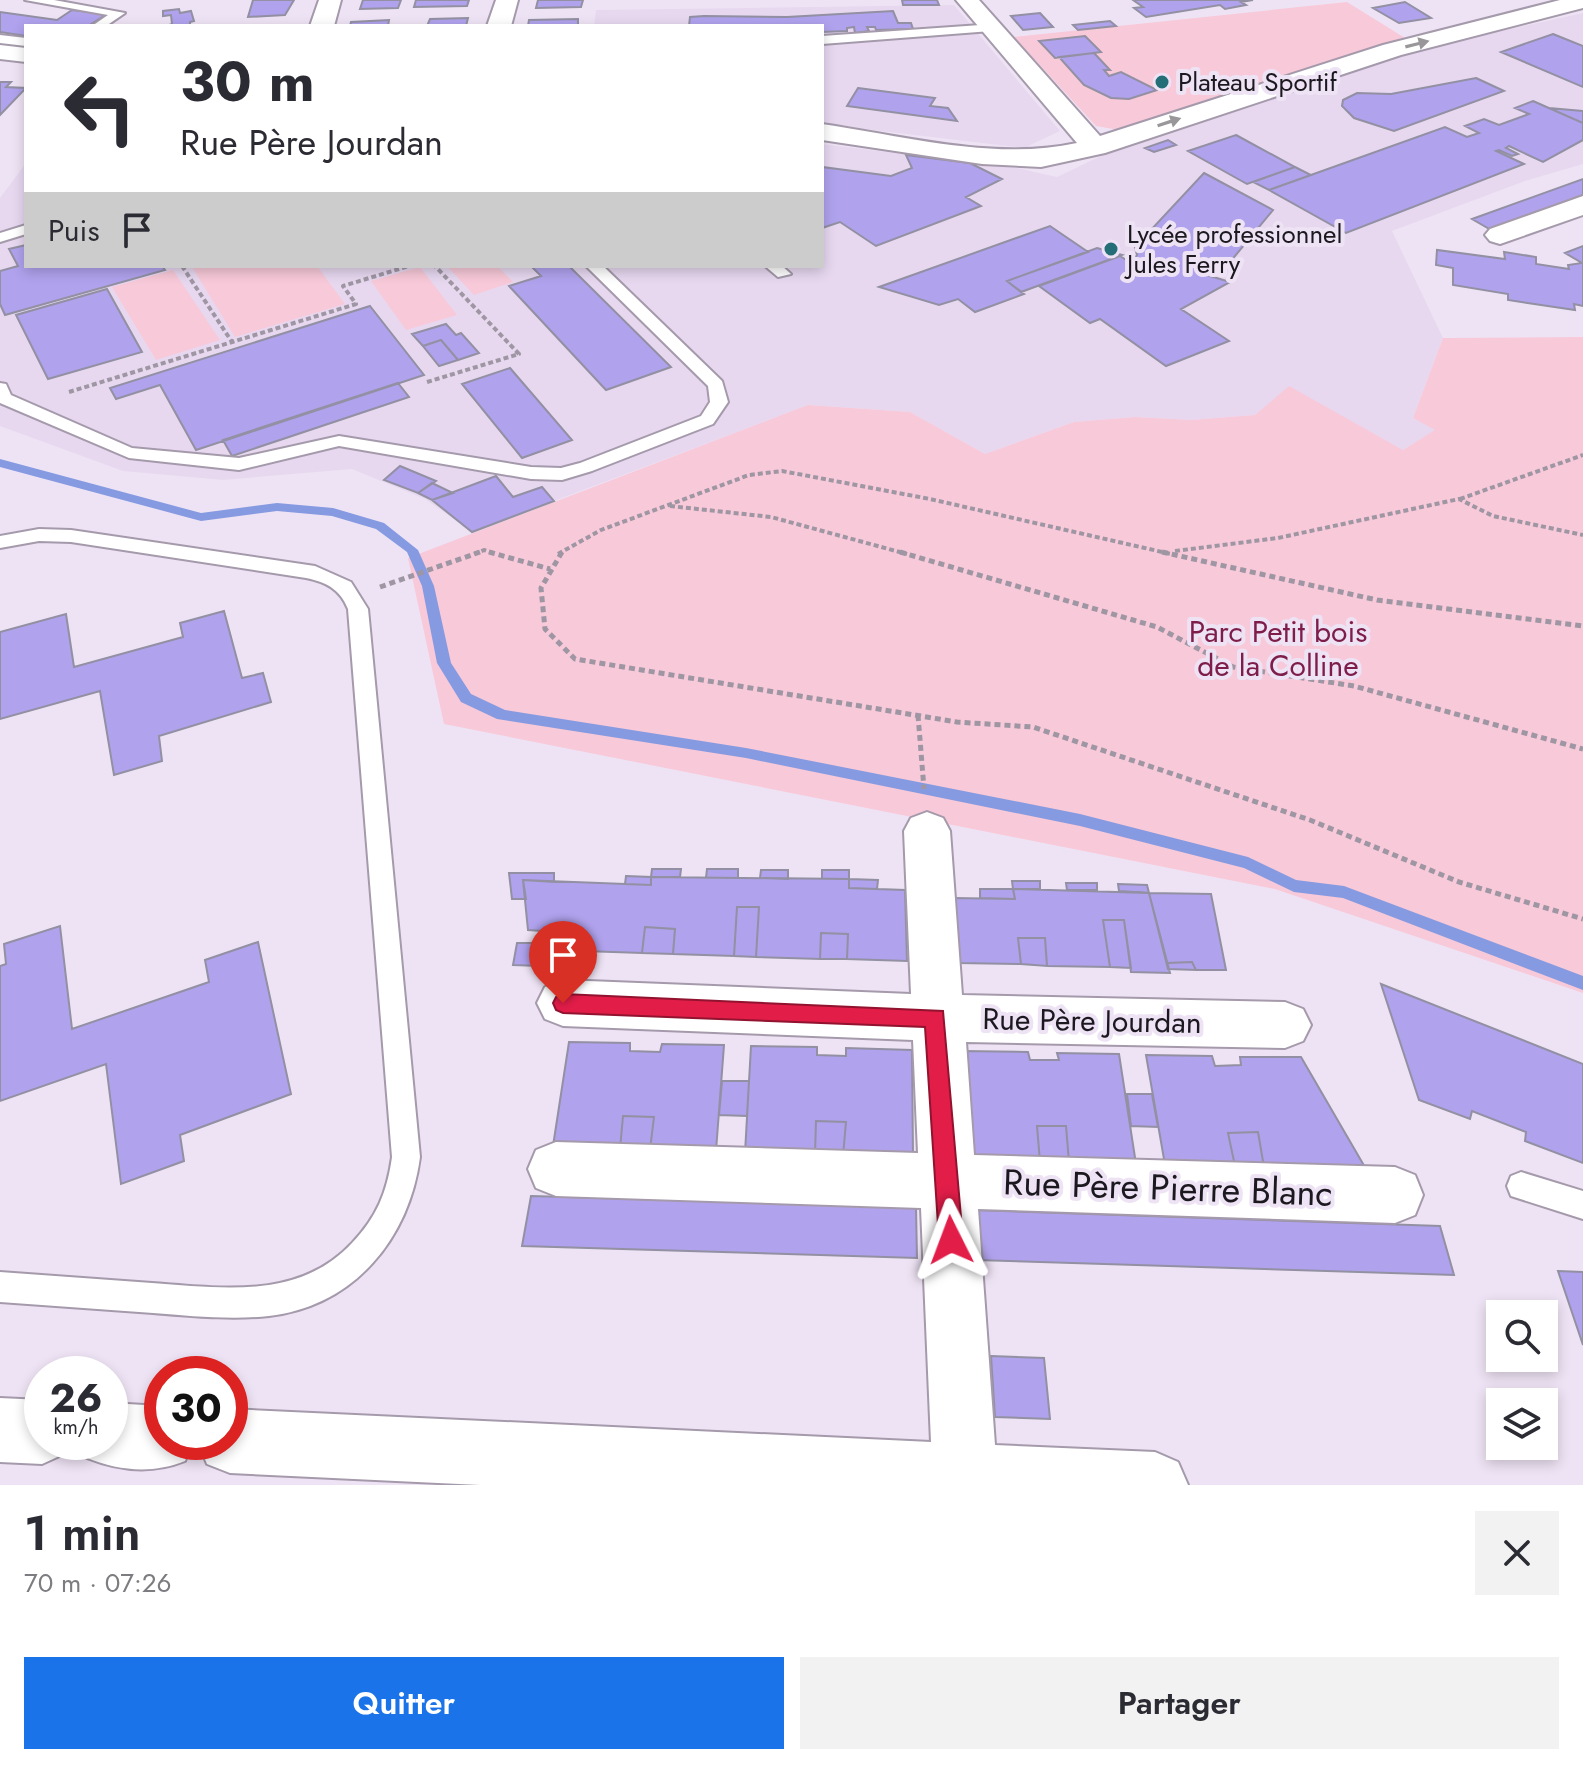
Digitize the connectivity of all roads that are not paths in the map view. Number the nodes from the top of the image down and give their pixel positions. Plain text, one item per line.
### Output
1 (31, 0) edge
2 (330, 0) edge
3 (507, 0) edge
4 (967, 0) edge
5 (1583, 1) edge
6 (101, 24) edge
7 (323, 24) edge
8 (500, 24) edge
9 (991, 27) junction
10 (0, 39) edge
11 (824, 40) edge
12 (24, 42) edge
13 (0, 52) edge
14 (24, 55) edge
15 (824, 132) edge
16 (1095, 147) junction
17 (1583, 205) edge
18 (24, 230) edge
19 (1500, 235) dead end
20 (0, 238) edge
21 (596, 268) edge
22 (0, 388) edge
23 (0, 542) edge
24 (926, 816) road end
25 (563, 1003) dead end
26 (935, 1018) junction
27 (1285, 1025) dead end
28 (556, 1169) dead end
29 (947, 1179) junction
30 (1521, 1186) dead end
31 (1395, 1195) dead end
32 (1583, 1205) edge
33 (0, 1287) edge
34 (0, 1430) edge
35 (24, 1431) edge
36 (248, 1442) edge
37 (965, 1478) junction
38 (1155, 1485) edge

1 - 6 lane
2 - 7 street
3 - 8 street
4 - 9 street
16 -> 5 street
9 - 11 lane
9 - 16 street
10 - 12 lane
13 - 14 street
15 - 16 street
17 - 19 street
18 - 20 lane
21 - 22 lane
23 - 33 lane
24 - 26 street
25 - 26 street, Rue Père Jourdan
26 - 27 street, Rue Père Jourdan
26 - 29 street
28 - 29 street, Rue Père Pierre Blanc
29 - 31 street, Rue Père Pierre Blanc
29 - 37 street
30 - 32 lane
34 - 35 street
36 - 37 street
37 - 38 street

